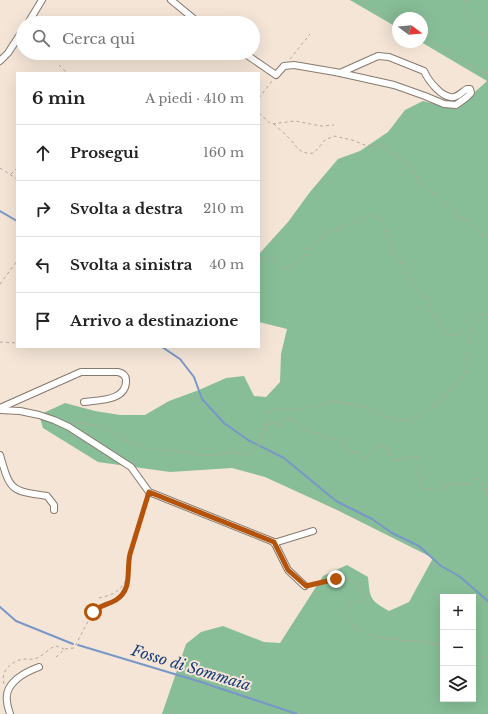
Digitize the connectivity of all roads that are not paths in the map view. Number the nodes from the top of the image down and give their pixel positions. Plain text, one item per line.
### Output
1 (42, 0) edge
2 (171, 0) edge
3 (32, 16) edge
4 (190, 16) edge
5 (16, 41) edge
6 (254, 60) edge
7 (0, 61) edge
8 (340, 73) junction
9 (84, 402) dead end
10 (0, 409) edge
11 (0, 455) edge
12 (54, 510) dead end
13 (313, 531) dead end
14 (274, 543) junction
15 (305, 586) road end
16 (39, 666) dead end
17 (10, 714) edge

1 - 3 street
2 - 4 street
5 - 7 street
6 - 8 street
8 - 8 street
9 - 10 street
10 - 14 street
11 - 12 street
13 - 14 street
14 - 15 street
16 - 17 street

